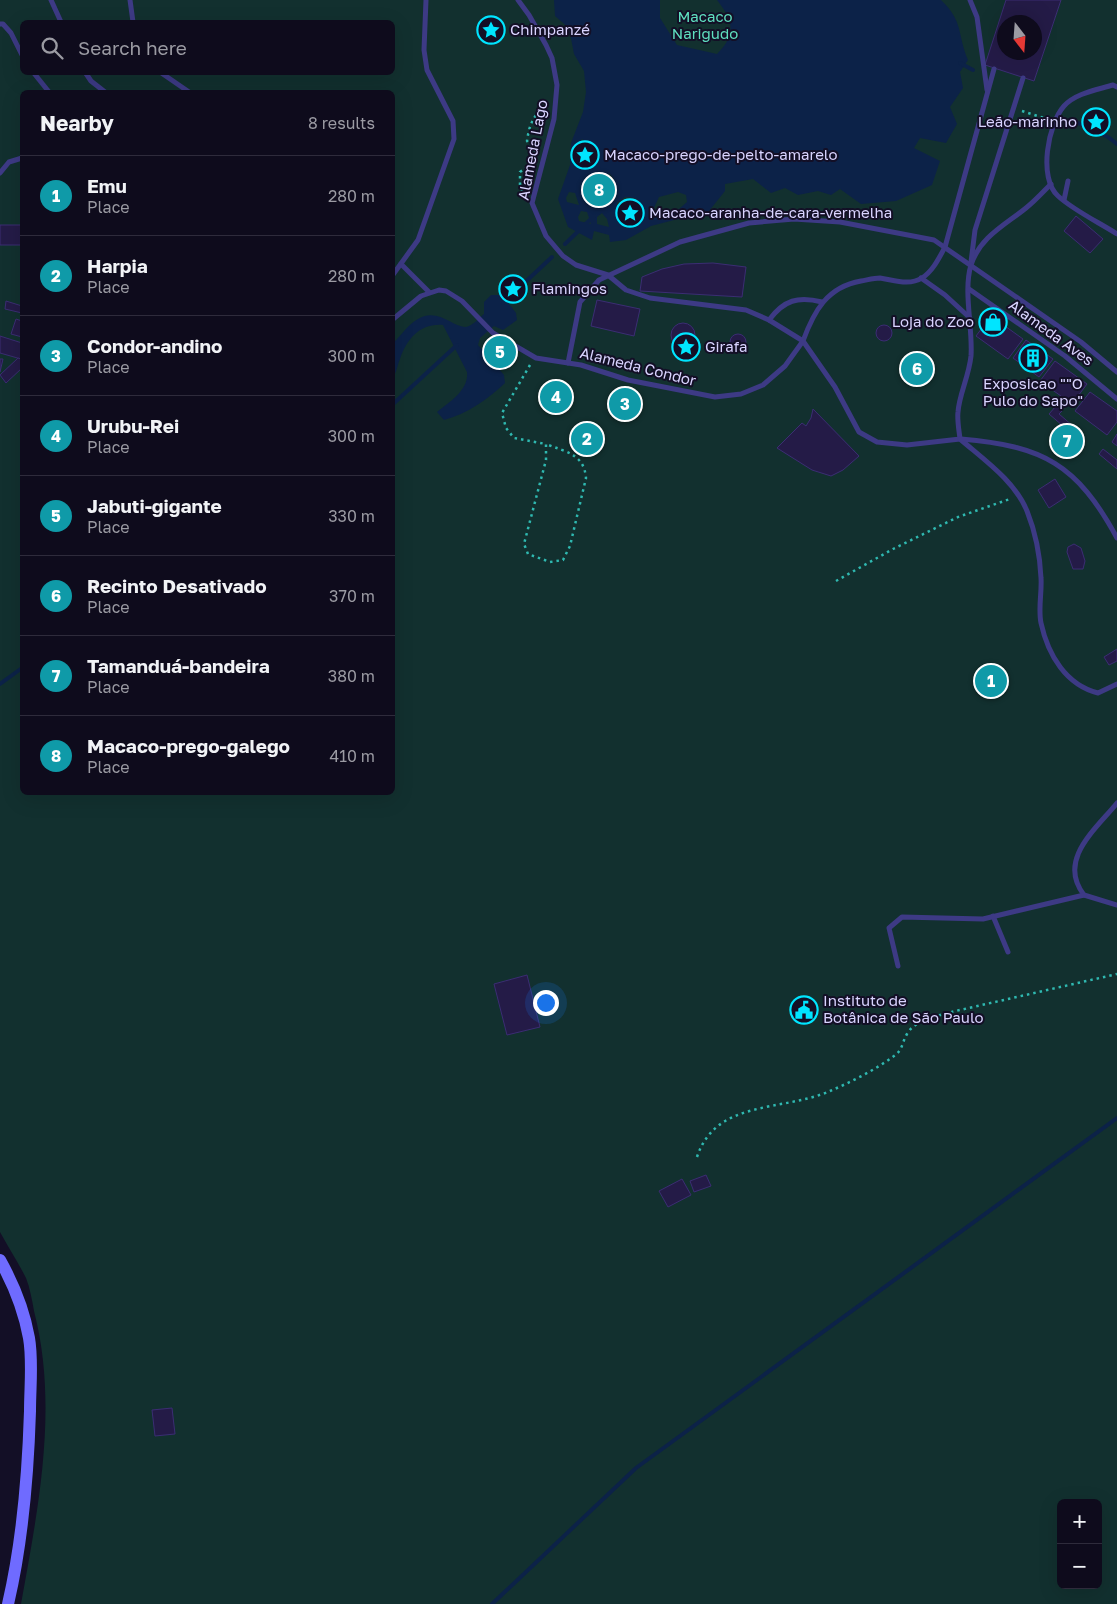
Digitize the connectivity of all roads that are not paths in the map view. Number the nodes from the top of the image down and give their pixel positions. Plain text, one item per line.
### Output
1 (50, 0) edge
2 (130, 0) edge
3 (426, 0) edge
4 (518, 0) edge
5 (970, 0) edge
6 (60, 20) edge
7 (133, 20) edge
8 (0, 24) edge
9 (20, 51) edge
10 (994, 68) dead end
11 (35, 75) edge
12 (87, 75) edge
13 (164, 75) edge
14 (1023, 78) dead end
15 (1117, 87) edge
16 (47, 90) edge
17 (102, 90) edge
18 (186, 90) edge
19 (988, 91) junction
20 (20, 159) edge
21 (0, 173) edge
22 (1068, 182) dead end
23 (1051, 184) junction
24 (1064, 200) junction
25 (1117, 234) edge
26 (945, 247) junction
27 (401, 264) junction
28 (971, 265) junction
29 (395, 272) edge
30 (608, 275) junction
31 (922, 278) junction
32 (969, 289) junction
33 (428, 292) junction
34 (822, 302) junction
35 (395, 317) edge
36 (970, 318) junction
37 (769, 320) junction
38 (803, 341) junction
39 (568, 363) junction
40 (1117, 372) edge
41 (1117, 399) edge
42 (960, 438) junction
43 (1117, 538) edge
44 (1117, 684) edge
45 (1117, 803) edge
46 (1084, 895) junction
47 (1117, 905) edge
48 (994, 916) junction
49 (1008, 952) dead end
50 (898, 966) dead end
51 (0, 1260) edge
52 (8, 1604) edge

1 - 6 lane
2 - 7 lane
3 - 27 lane
4 - 30 lane, Alameda Lago
5 - 19 lane
8 - 9 lane
10 - 19 lane
11 - 16 lane
12 - 17 lane
13 - 18 lane
14 - 28 lane
15 - 23 lane
19 - 26 lane
20 - 21 lane
22 - 24 lane
23 - 24 lane
23 - 28 lane
24 - 25 lane
26 - 28 lane
26 - 30 lane
26 - 31 lane
27 - 29 lane
27 - 33 lane
28 - 32 lane
28 - 40 lane, Alameda Aves
30 - 37 lane, Alameda Lago
30 - 39 lane
31 - 34 lane
31 - 36 lane
32 - 36 lane
32 - 41 lane, Alameda Aves
33 - 35 lane
33 - 39 lane, Alameda Condor
34 - 37 lane
34 - 38 lane
36 - 42 lane
37 - 38 lane, Alameda Lago
38 - 39 lane, Alameda Condor
38 - 42 lane
42 - 43 lane
42 - 44 lane
45 - 46 lane
46 - 47 lane
46 - 48 lane
48 - 49 lane
48 - 50 lane
51 - 52 main road

